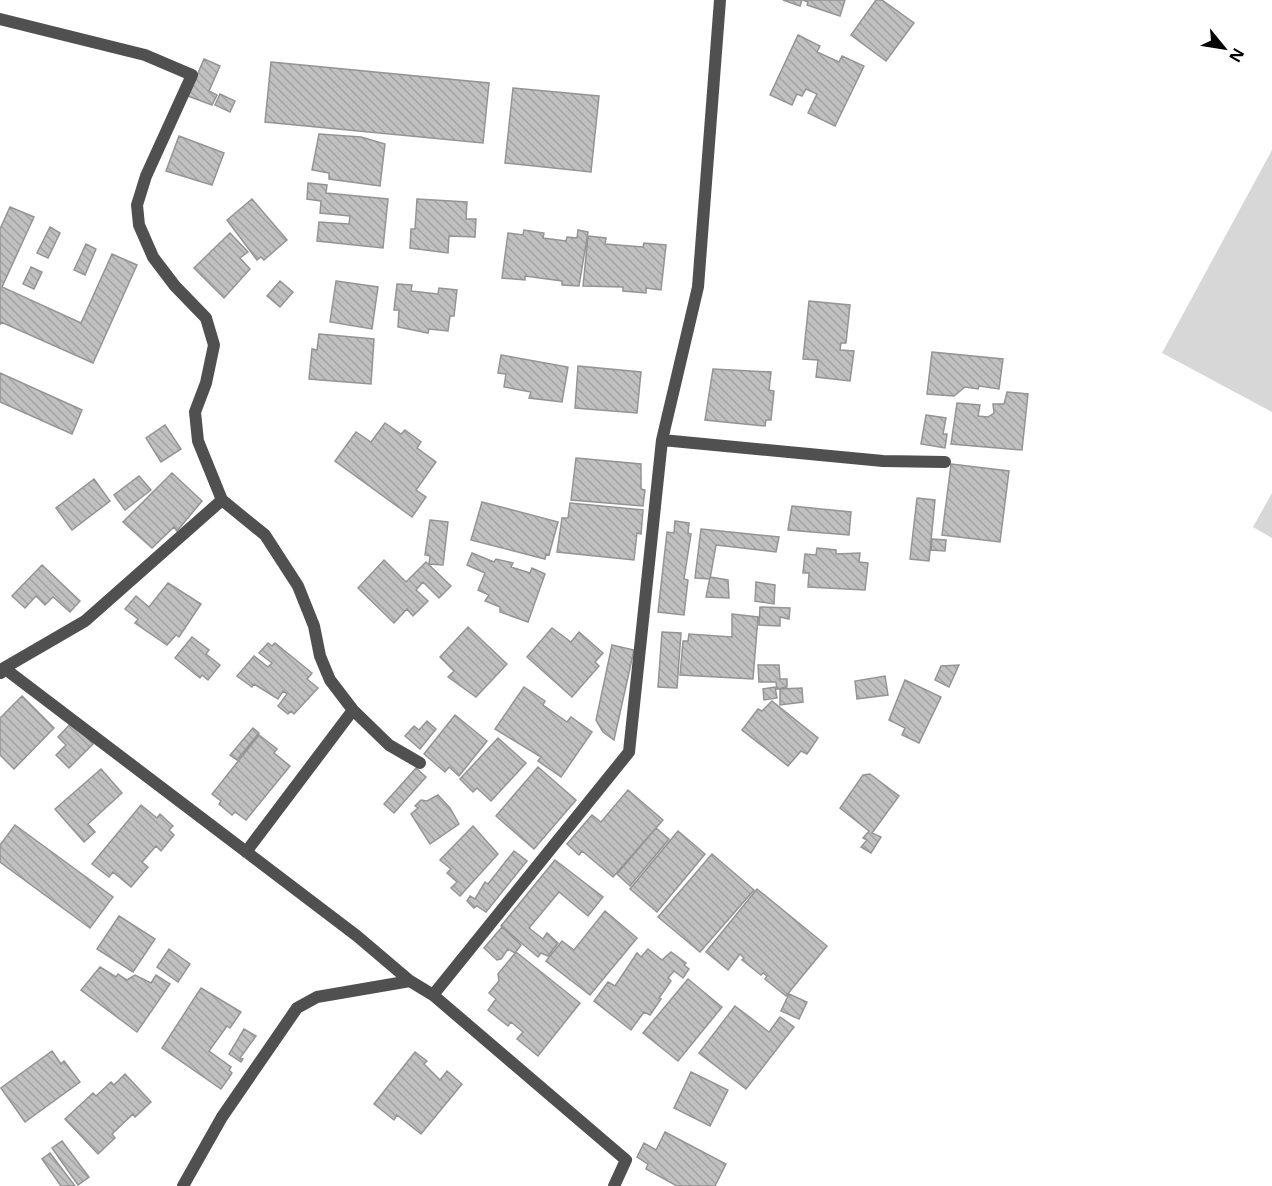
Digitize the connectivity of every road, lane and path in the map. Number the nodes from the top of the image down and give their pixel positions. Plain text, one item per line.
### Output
1 (720, 0) edge
2 (0, 19) edge
3 (662, 440) junction
4 (945, 462) dead end
5 (222, 500) junction
6 (2, 671) edge
7 (354, 710) junction
8 (420, 763) dead end
9 (246, 852) junction
10 (410, 981) junction
11 (433, 995) junction
12 (183, 1186) edge
13 (614, 1186) edge

1 - 3 street
2 - 5 street
3 - 4 street
3 - 11 street
5 - 6 street
5 - 7 street
6 - 9 street
7 - 8 street
7 - 9 street
9 - 10 street
10 - 11 street
10 - 12 street
11 - 13 street

